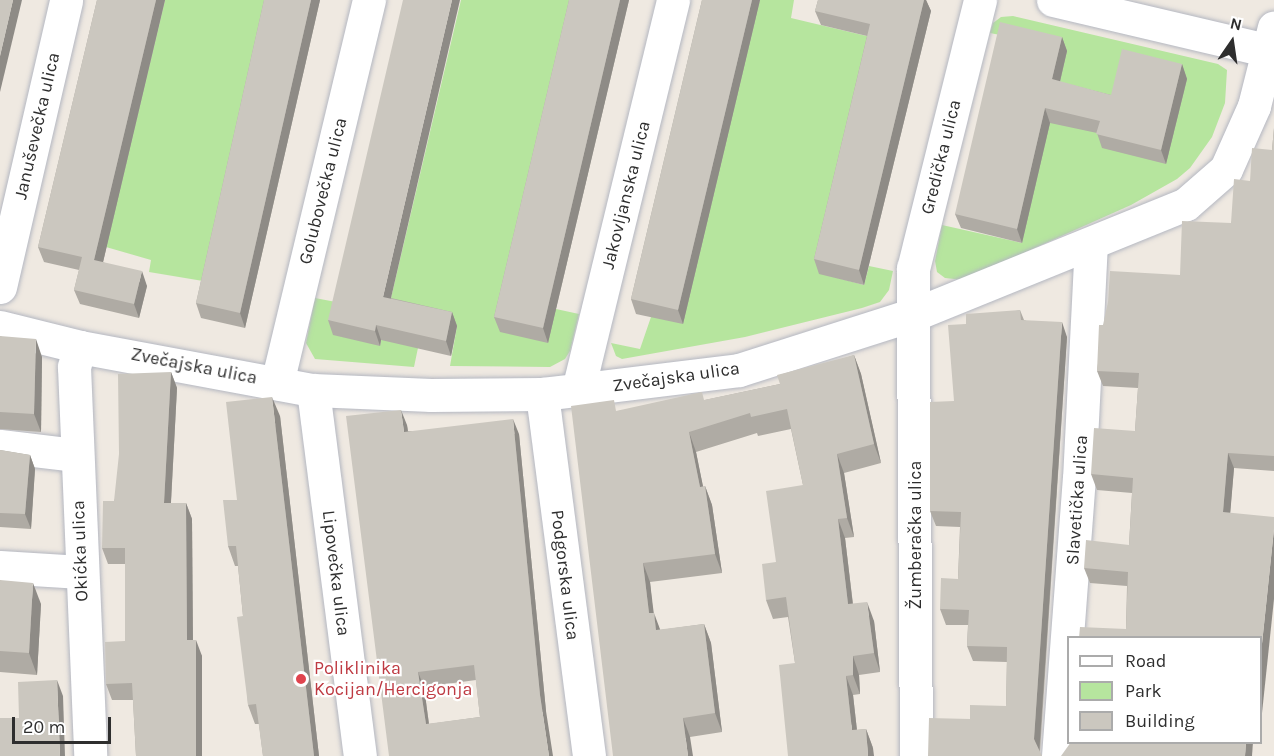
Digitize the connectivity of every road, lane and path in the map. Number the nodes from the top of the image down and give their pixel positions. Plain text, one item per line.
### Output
1 (66, 0) edge
2 (369, 0) edge
3 (673, 0) edge
4 (980, 0) edge
5 (1053, 0) edge
6 (1272, 43) edge
7 (1091, 244) junction
8 (0, 287) edge
9 (915, 315) junction
10 (0, 327) edge
11 (80, 347) junction
12 (277, 383) junction
13 (313, 390) junction
14 (578, 390) junction
15 (542, 394) junction
16 (0, 446) edge
17 (76, 455) junction
18 (0, 567) edge
19 (81, 572) junction
20 (1067, 636) edge
21 (1067, 637) edge
22 (90, 756) edge
23 (360, 756) edge
24 (589, 756) edge
25 (915, 756) edge
26 (1058, 756) edge

1 - 8 street, Januševečka ulica
2 - 12 street, Golubovečka ulica
3 - 14 street, Jakovljanska ulica
4 - 9 street, Gredička ulica
5 - 6 street
6 - 7 street, Zvečajska ulica
7 - 9 street, Zvečajska ulica
7 - 20 street, Slavetička ulica
9 - 14 street, Zvečajska ulica
9 - 25 street, Žumberačka ulica
10 - 11 street, Zvečajska ulica
11 - 12 street, Zvečajska ulica
11 - 17 street, Okićka ulica
12 - 13 street, Zvečajska ulica
13 - 15 street, Zvečajska ulica
13 - 23 street, Lipovečka ulica
14 - 15 street, Zvečajska ulica
15 - 24 street, Podgorska ulica
16 - 17 street
17 - 19 street, Okićka ulica
18 - 19 street
19 - 22 street, Okićka ulica
21 - 26 street, Slavetička ulica

